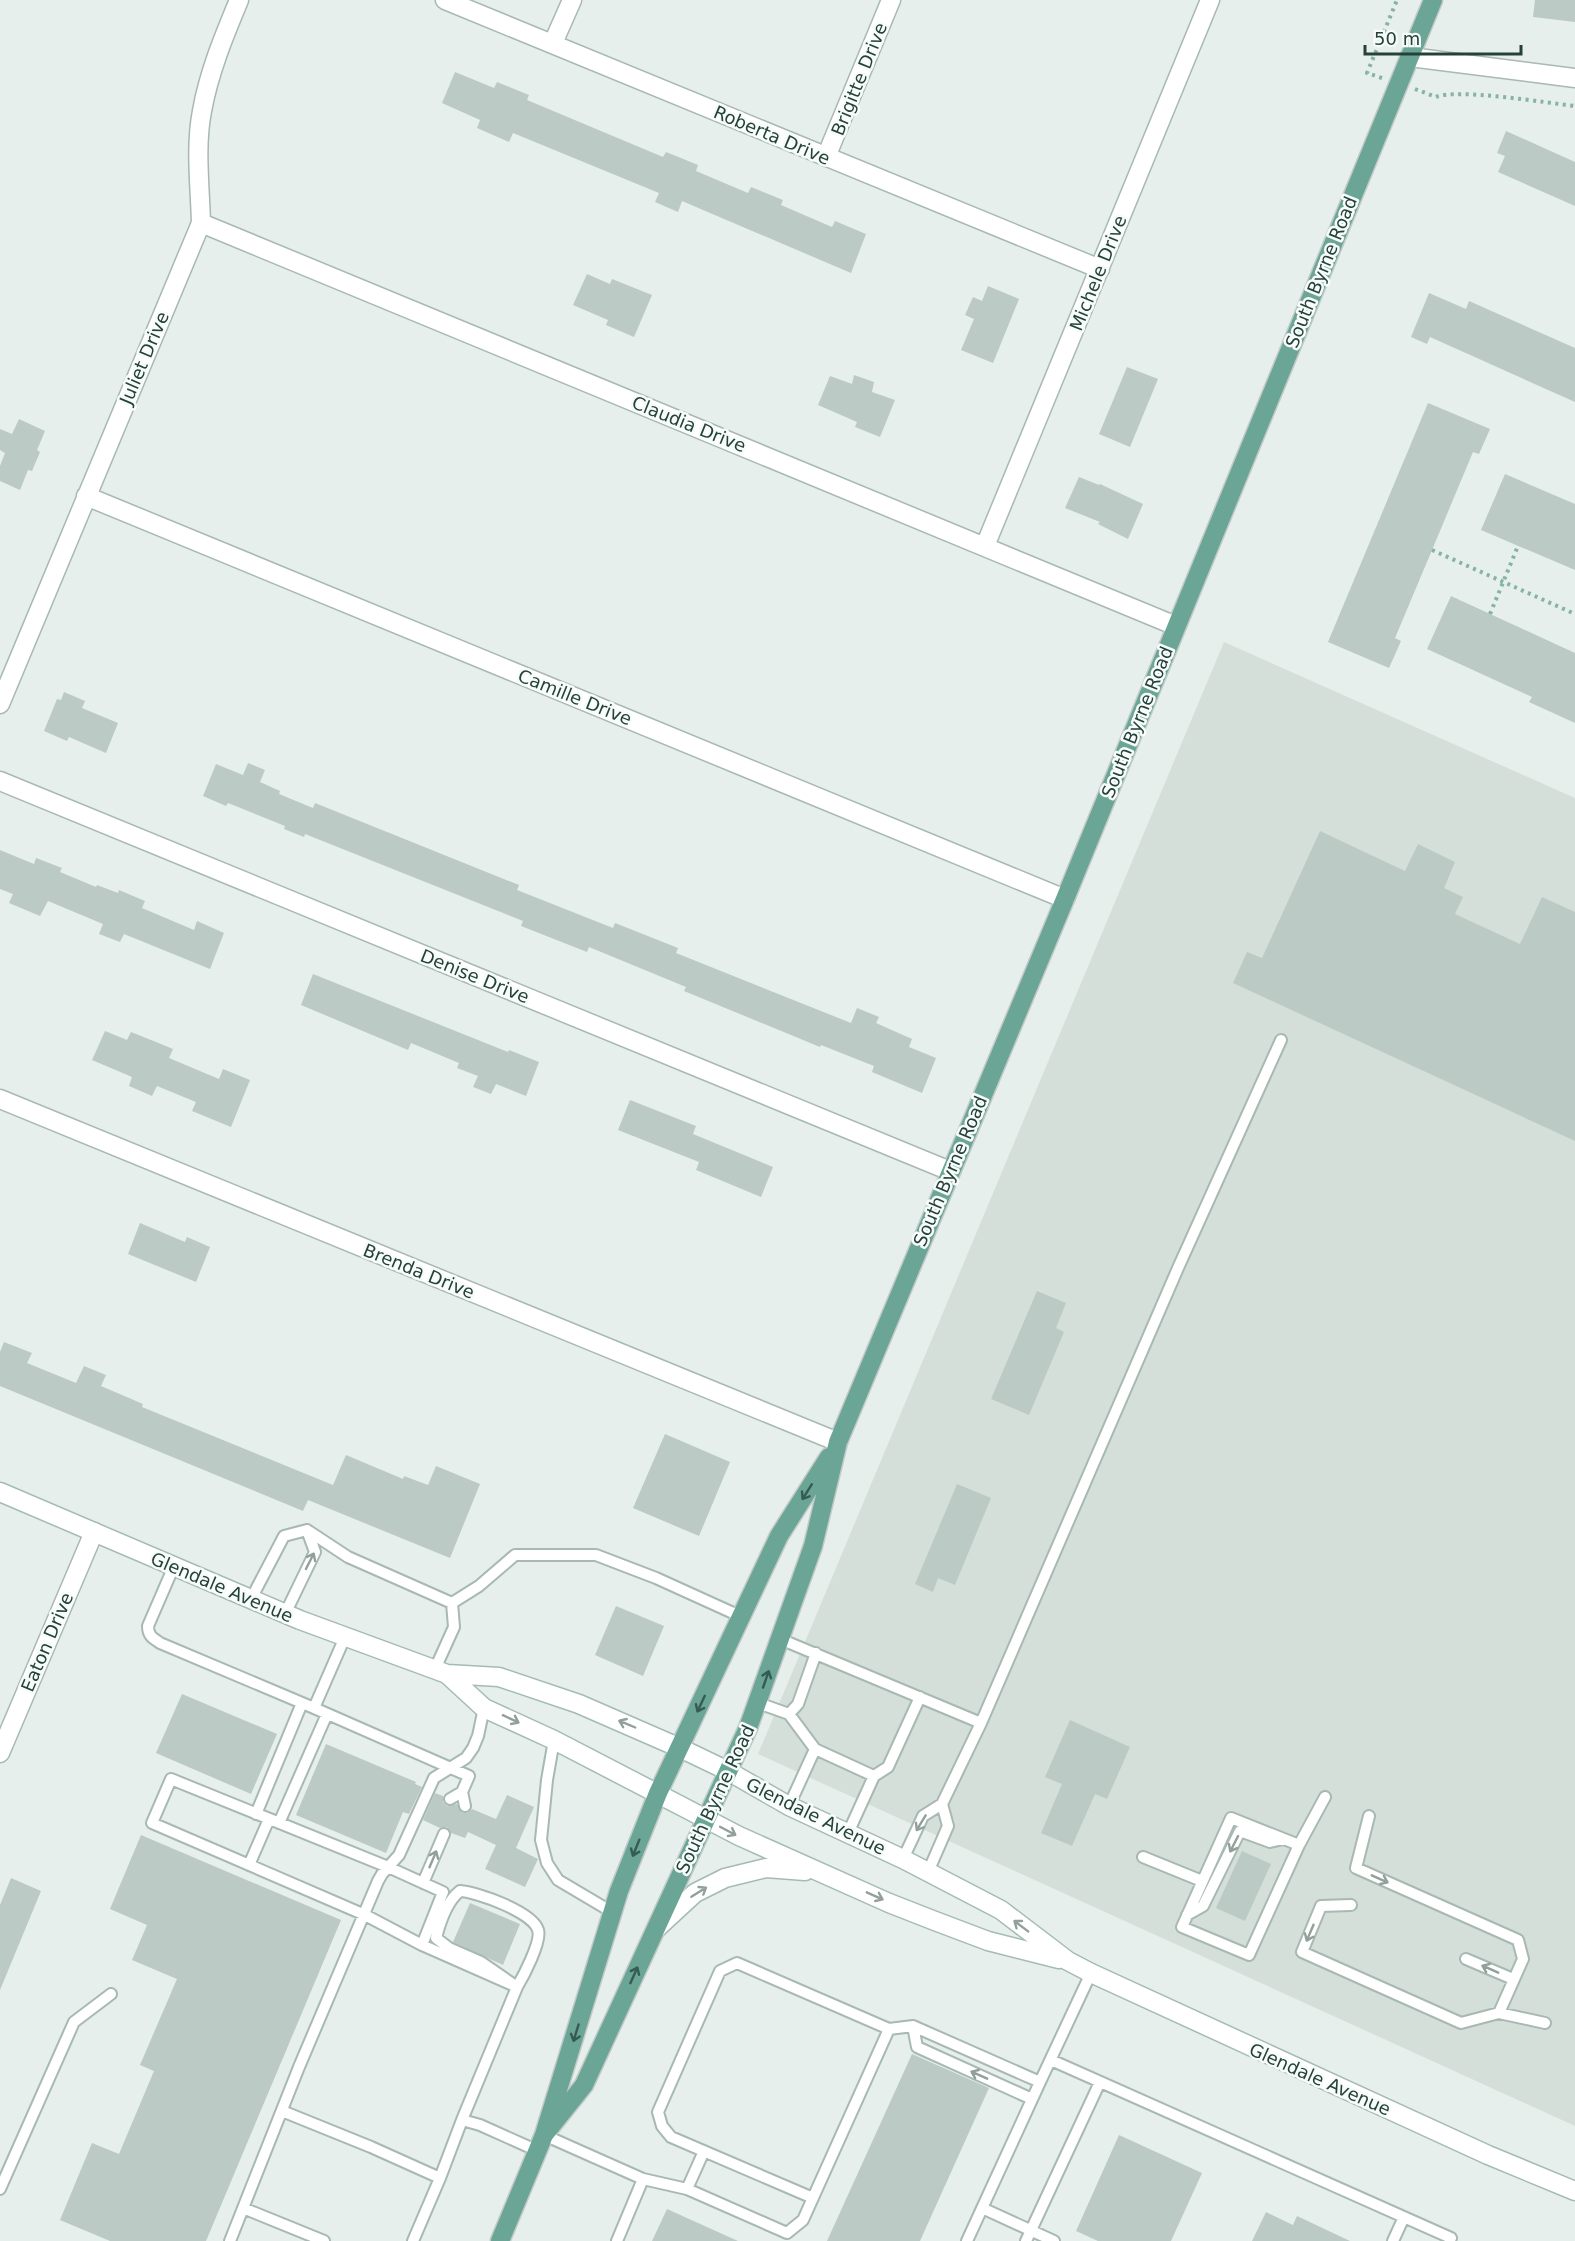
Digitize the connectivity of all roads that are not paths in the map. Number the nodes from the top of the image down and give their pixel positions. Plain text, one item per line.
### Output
1 (239, 0) edge
2 (445, 0) edge
3 (572, 0) edge
4 (891, 0) edge
5 (1210, 0) edge
6 (1433, 0) edge
7 (553, 44) junction
8 (1410, 57) junction
9 (1575, 78) edge
10 (826, 157) junction
11 (201, 223) junction
12 (1100, 269) junction
13 (86, 496) junction
14 (985, 546) junction
15 (1176, 626) junction
16 (0, 704) edge
17 (0, 781) edge
18 (1065, 899) junction
19 (1281, 1040) dead end
20 (0, 1099) edge
21 (950, 1171) junction
22 (838, 1442) junction
23 (0, 1492) edge
24 (307, 1530) junction
25 (94, 1532) junction
26 (174, 1566) junction
27 (250, 1599) junction
28 (452, 1603) junction
29 (285, 1614) junction
30 (741, 1617) junction
31 (345, 1637) junction
32 (780, 1639) junction
33 (816, 1653) junction
34 (441, 1672) junction
35 (920, 1697) junction
36 (302, 1703) junction
37 (758, 1703) junction
38 (314, 1708) junction
39 (484, 1708) junction
40 (327, 1714) junction
41 (789, 1714) junction
42 (981, 1723) junction
43 (554, 1740) junction
44 (680, 1748) junction
45 (815, 1749) junction
46 (0, 1753) edge
47 (450, 1768) junction
48 (728, 1771) junction
49 (874, 1776) junction
50 (462, 1792) junction
51 (658, 1793) junction
52 (1325, 1797) dead end
53 (450, 1799) dead end
54 (942, 1804) junction
55 (465, 1806) dead end
56 (789, 1806) junction
57 (256, 1814) junction
58 (1368, 1816) dead end
59 (705, 1818) junction
60 (274, 1821) junction
61 (445, 1831) dead end
62 (848, 1833) junction
63 (1283, 1839) junction
64 (1299, 1845) junction
65 (1143, 1857) dead end
66 (903, 1859) junction
67 (249, 1865) junction
68 (388, 1867) junction
69 (821, 1872) junction
70 (928, 1872) junction
71 (1202, 1881) junction
72 (423, 1883) junction
73 (1351, 1905) dead end
74 (612, 1912) junction
75 (365, 1915) junction
76 (1187, 1916) junction
77 (654, 1930) junction
78 (422, 1945) junction
79 (1466, 1959) dead end
80 (1068, 1961) junction
81 (1091, 1973) junction
82 (1513, 1980) junction
83 (517, 1987) junction
84 (111, 1994) dead end
85 (1499, 2013) junction
86 (1545, 2023) dead end
87 (913, 2026) junction
88 (889, 2028) junction
89 (1051, 2060) junction
90 (1040, 2082) junction
91 (1100, 2082) junction
92 (1032, 2099) junction
93 (282, 2111) junction
94 (462, 2120) junction
95 (541, 2143) junction
96 (704, 2151) junction
97 (440, 2178) junction
98 (643, 2179) junction
99 (687, 2188) junction
100 (0, 2189) edge
101 (1575, 2191) edge
102 (813, 2198) junction
103 (243, 2208) junction
104 (982, 2208) junction
105 (1404, 2217) junction
106 (1029, 2236) edge
107 (1450, 2238) dead end
108 (230, 2241) edge
109 (324, 2241) edge
110 (413, 2241) edge
111 (500, 2241) edge
112 (617, 2241) edge
113 (967, 2241) edge
114 (1054, 2241) edge
115 (1393, 2241) edge

1 - 11 street, Juliet Drive
2 - 7 street, Roberta Drive
3 - 7 street
4 - 10 street, Brigitte Drive
5 - 12 street, Michele Drive
6 - 8 main road, South Byrne Road
7 - 10 street, Roberta Drive
8 - 9 street
8 - 15 main road, South Byrne Road
10 - 12 street, Roberta Drive
11 - 13 street, Juliet Drive
11 - 14 street, Claudia Drive
12 - 14 street, Michele Drive
13 - 16 street, Juliet Drive
13 - 18 street, Camille Drive
14 - 15 street, Claudia Drive
15 - 18 main road, South Byrne Road
17 - 21 street, Denise Drive
18 - 21 main road, South Byrne Road
19 - 42 lane
20 - 22 street, Brenda Drive
21 - 22 main road, South Byrne Road
22 -> 30 main road, South Byrne Road
22 - 32 main road, South Byrne Road
23 - 25 street, Glendale Avenue
24 - 27 lane
24 - 28 lane
29 -> 24 lane
25 - 26 street, Glendale Avenue
25 - 46 street, Eaton Drive
26 - 27 street, Glendale Avenue
26 - 36 lane
27 - 29 street, Glendale Avenue
28 - 30 lane
28 - 34 lane
29 - 31 street, Glendale Avenue
30 -> 44 main road, South Byrne Road
31 - 34 street, Glendale Avenue
31 - 38 lane
32 - 33 lane
37 -> 32 main road, South Byrne Road
33 - 35 lane
33 - 41 lane
34 - 39 street, Glendale Avenue
44 -> 34 street, Glendale Avenue
35 - 42 lane
35 - 49 lane
36 - 38 lane
36 - 57 lane
37 - 41 lane
37 - 48 main road, South Byrne Road
38 - 40 lane
39 -> 43 street, Glendale Avenue
39 - 47 lane
40 - 47 lane
40 - 60 lane
41 - 45 lane
42 - 54 lane
43 - 51 street, Glendale Avenue
43 - 74 lane
44 - 48 street, Glendale Avenue
44 - 51 main road, South Byrne Road
45 - 49 lane
45 - 56 lane
47 - 50 lane
47 - 68 lane
48 - 56 street, Glendale Avenue
48 - 59 main road, South Byrne Road
49 - 62 lane
50 - 53 lane
50 - 55 lane
51 - 59 street, Glendale Avenue
51 -> 74 main road, South Byrne Road
52 - 64 lane
54 -> 66 lane
54 - 70 lane
56 - 62 street, Glendale Avenue
57 - 60 lane
57 - 67 lane
58 -> 82 lane
59 -> 69 street, Glendale Avenue
59 - 77 main road, South Byrne Road
60 - 67 lane
60 - 68 lane
72 -> 61 lane
62 - 66 street, Glendale Avenue
63 - 64 lane
63 - 71 lane
63 -> 76 lane
64 - 76 lane
65 - 71 lane
66 - 70 street, Glendale Avenue
67 - 75 lane
68 - 72 lane
68 - 75 lane
77 -> 69 street
69 -> 80 street, Glendale Avenue
80 -> 70 street, Glendale Avenue
71 - 76 lane
72 - 78 lane
73 -> 85 lane
74 -> 95 main road, South Byrne Road
75 - 78 lane
75 - 93 lane
95 -> 77 main road, South Byrne Road
78 - 83 lane
82 -> 79 lane
80 - 81 street, Glendale Avenue
81 - 89 lane
81 - 101 street, Glendale Avenue
82 - 85 lane
83 - 83 lane
83 - 94 lane
84 - 100 lane
85 - 86 lane
87 - 88 lane
87 - 90 lane
92 -> 87 lane
88 - 96 lane
88 - 102 lane
89 - 90 lane
89 - 91 lane
90 - 92 lane
91 - 105 lane
91 - 106 lane
92 - 104 lane
93 - 97 lane
93 - 103 lane
94 - 95 lane
94 - 97 lane
95 - 98 lane
95 - 111 main road, South Byrne Road
96 - 99 lane
96 - 102 lane
97 - 110 lane
98 - 99 lane
98 - 112 lane
99 - 102 lane
103 - 108 lane
103 - 109 lane
104 - 106 lane
104 - 113 lane
105 - 107 lane
105 - 115 lane
106 - 114 lane

